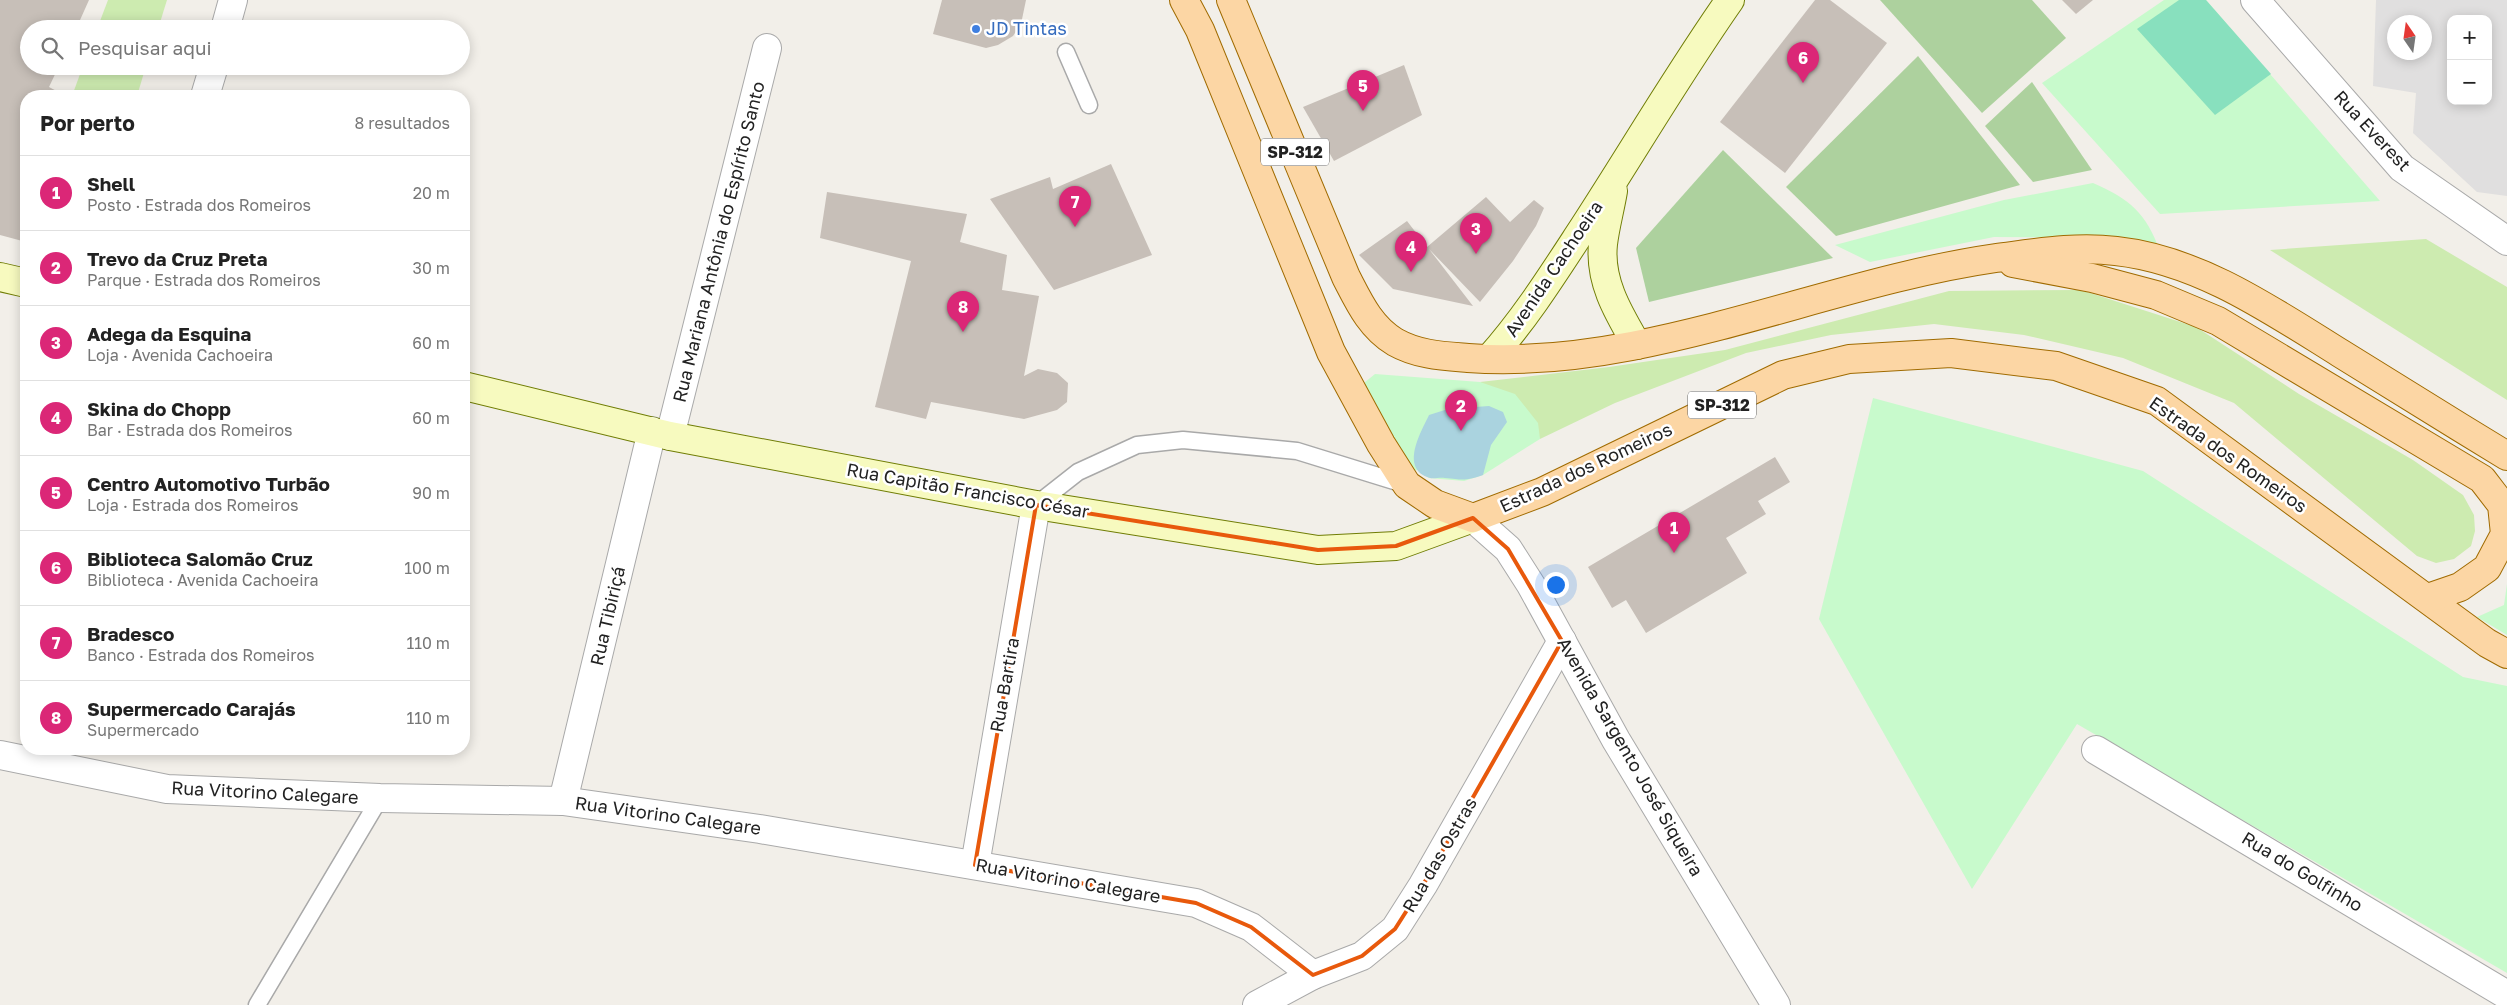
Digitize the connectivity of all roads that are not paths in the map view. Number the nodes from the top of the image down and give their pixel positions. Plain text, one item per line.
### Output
1 (233, 0) edge
2 (1184, 0) edge
3 (1231, 0) edge
4 (1730, 0) edge
5 (2255, 0) edge
6 (227, 20) edge
7 (767, 48) dead end
8 (1066, 52) dead end
9 (211, 75) edge
10 (207, 90) edge
11 (1089, 105) dead end
12 (1616, 178) junction
13 (2495, 226) edge
14 (2507, 241) edge
15 (1990, 259) junction
16 (0, 277) edge
17 (20, 282) edge
18 (1637, 345) junction
19 (1489, 359) junction
20 (470, 387) edge
21 (661, 433) junction
22 (2507, 456) edge
23 (1407, 485) junction
24 (1036, 505) junction
25 (1473, 518) junction
26 (2428, 598) junction
27 (1562, 641) junction
28 (2507, 654) edge
29 (2096, 750) dead end
30 (0, 755) edge
31 (380, 798) junction
32 (564, 801) junction
33 (975, 865) junction
34 (1313, 975) junction
35 (2507, 995) edge
36 (257, 1005) edge
37 (1257, 1005) edge
38 (1776, 1005) edge

1 - 6 street
2 - 23 main road, SP-312
3 - 19 main road, SP-312
4 - 12 street, Avenida Cachoeira
5 - 13 street, Rua Everest
7 - 21 street, Rua Mariana Antônia do Espírito Santo
8 - 11 lane
9 - 10 street
12 - 18 street, Avenida Cachoeira
12 - 19 street, Avenida Cachoeira
13 - 14 street, Rua Everest
15 - 18 main road, SP-312
15 - 22 main road, SP-312
15 - 26 main road
16 - 17 street
18 - 19 main road, SP-312
20 - 21 street, Rua Capitão Francisco César
21 - 24 street, Rua Capitão Francisco César
21 - 32 street, Rua Tibiriçá
23 - 24 lane
23 - 25 main road, SP-312
24 - 25 street, Rua Capitão Francisco César
24 - 33 street, Rua Bartira
25 - 26 main road, Estrada dos Romeiros / SP-312
25 - 27 street, Avenida Sargento José Siqueira
26 - 28 main road, Estrada dos Romeiros / SP-312
27 - 34 street, Rua das Ostras
27 - 38 street, Avenida Sargento José Siqueira
29 - 35 street, Rua do Golfinho
30 - 31 street, Rua Vitorino Calegare
31 - 32 street, Rua Vitorino Calegare
31 - 36 lane
32 - 33 street, Rua Vitorino Calegare
33 - 34 street, Rua Vitorino Calegare
34 - 37 street, Rua das Ostras

